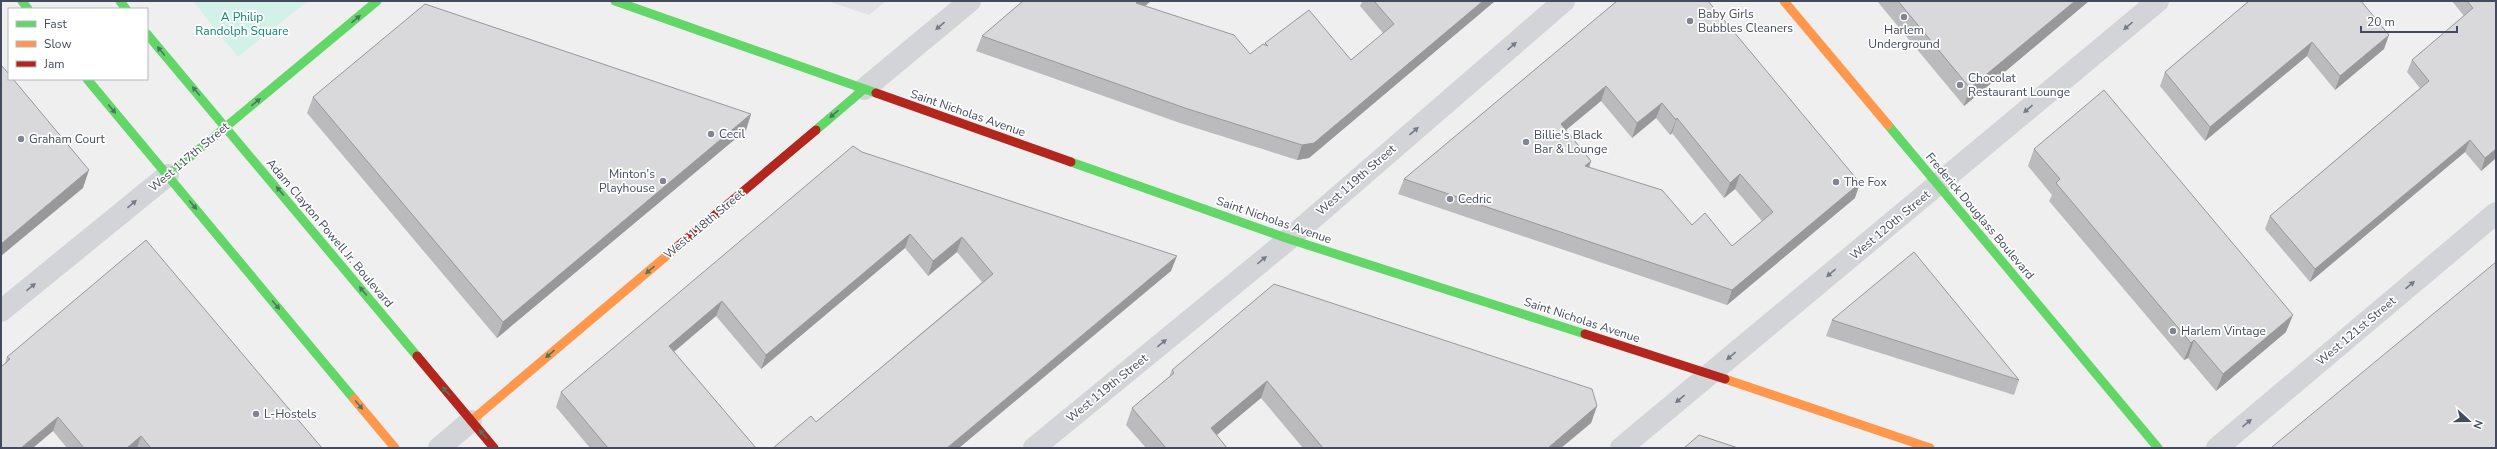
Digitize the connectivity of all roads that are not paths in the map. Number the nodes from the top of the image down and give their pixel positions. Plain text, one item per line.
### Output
1 (377, 1) edge
2 (615, 1) edge
3 (970, 1) edge
4 (1564, 1) edge
5 (1784, 1) edge
6 (2158, 1) edge
7 (148, 35) edge
8 (88, 80) edge
9 (864, 89) junction
10 (226, 127) junction
11 (168, 175) junction
12 (1938, 185) junction
13 (2496, 213) edge
14 (1289, 239) junction
15 (1, 311) edge
16 (1710, 374) junction
17 (471, 421) junction
18 (395, 448) edge
19 (439, 448) edge
20 (494, 448) edge
21 (1034, 448) edge
22 (1621, 448) edge
23 (1930, 448) edge
24 (2158, 448) edge
25 (2217, 448) edge

10 -> 1 main road, West 117th Street
2 - 9 main road, Saint Nicholas Avenue
3 -> 9 street, West 118th Street
14 -> 4 street, West 119th Street
5 - 12 main road, Frederick Douglass Boulevard
6 -> 12 street, West 120th Street
10 -> 7 main road, Adam Clayton Powell Jr. Boulevard
8 -> 11 main road
9 - 14 main road, Saint Nicholas Avenue
9 -> 17 main road, West 118th Street
10 - 11 main road, West 117th Street
17 -> 10 main road, Adam Clayton Powell Jr. Boulevard
15 -> 11 street, West 117th Street
11 -> 18 main road
12 -> 16 street, West 120th Street
12 - 24 main road, Frederick Douglass Boulevard
25 -> 13 street, West 121st Street
14 - 16 main road, Saint Nicholas Avenue
21 -> 14 street, West 119th Street
16 -> 22 street, West 120th Street
16 - 23 main road, Saint Nicholas Avenue
17 - 19 street, West 118th Street
20 -> 17 main road, Adam Clayton Powell Jr. Boulevard

